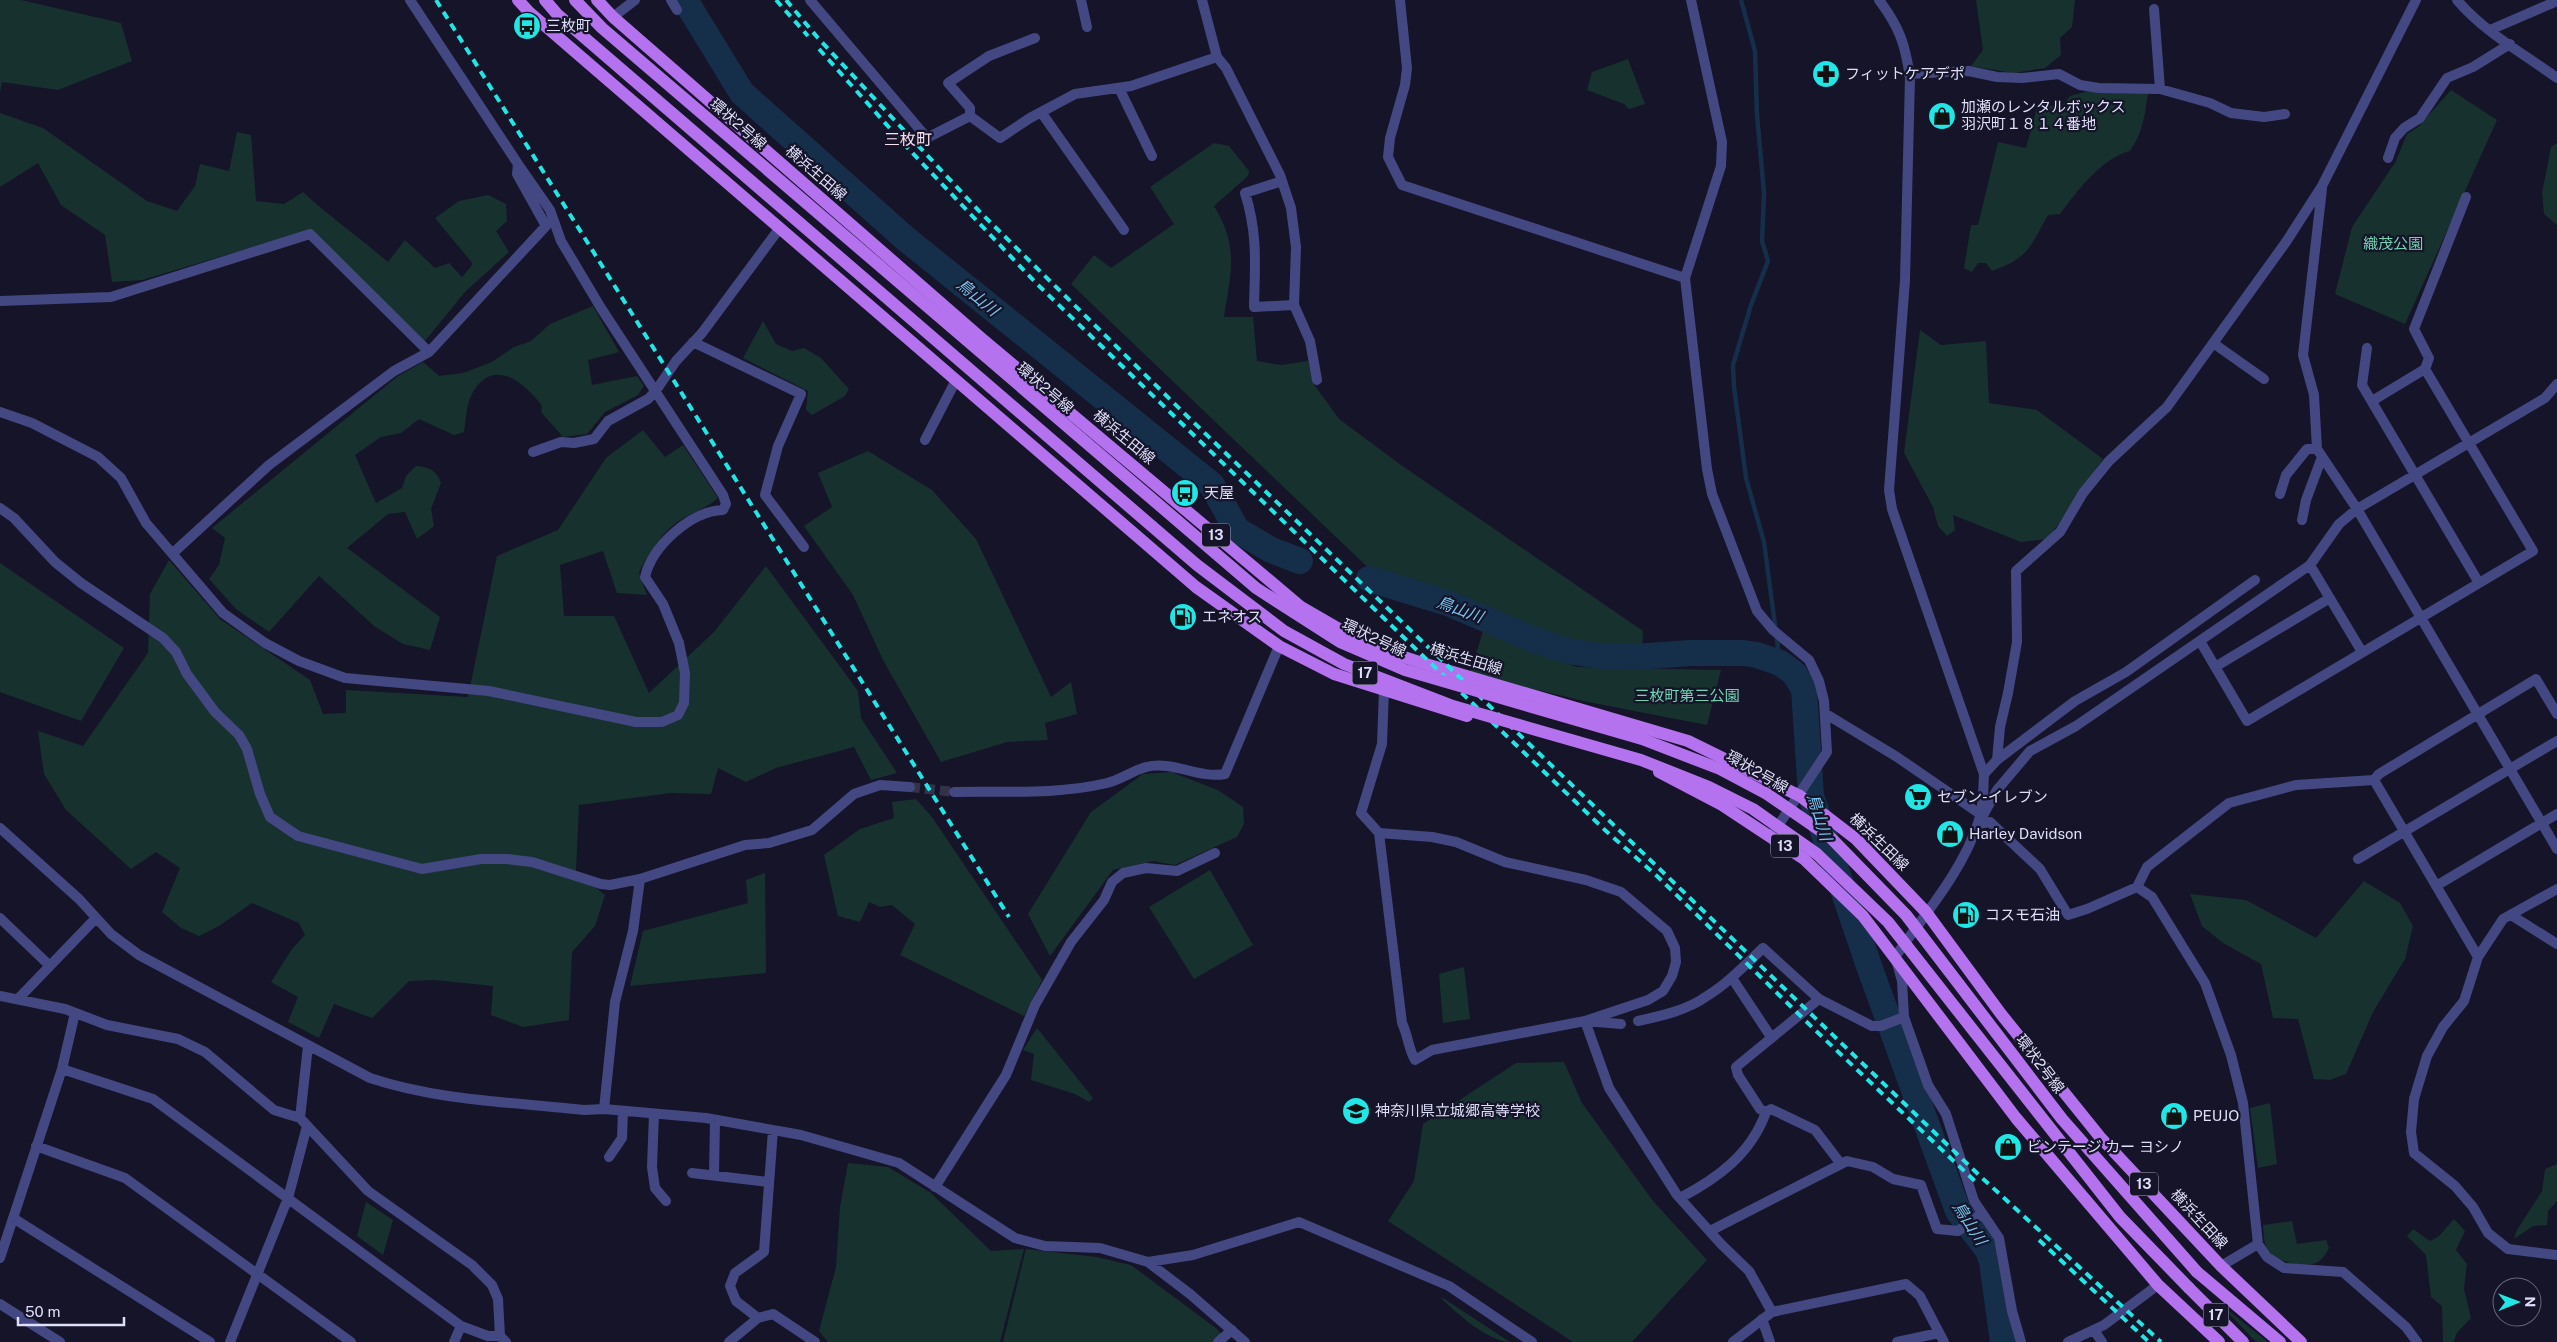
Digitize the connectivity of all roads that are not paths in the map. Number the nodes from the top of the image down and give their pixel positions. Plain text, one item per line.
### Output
1 (410, 0) edge
2 (518, 0) edge
3 (545, 0) edge
4 (575, 0) edge
5 (597, 0) edge
6 (635, 0) edge
7 (671, 0) edge
8 (810, 0) edge
9 (1081, 0) edge
10 (1202, 0) edge
11 (1400, 0) edge
12 (1691, 0) edge
13 (1879, 0) edge
14 (2416, 0) edge
15 (2457, 0) edge
16 (2557, 1) edge
17 (2154, 9) dead end
18 (677, 10) dead end
19 (612, 17) junction
20 (1087, 27) dead end
21 (2490, 30) junction
22 (1035, 38) dead end
23 (2510, 44) junction
24 (1217, 57) junction
25 (1909, 74) junction
26 (2557, 78) edge
27 (1119, 88) junction
28 (2160, 89) junction
29 (1041, 112) junction
30 (2285, 114) dead end
31 (970, 116) junction
32 (1152, 156) dead end
33 (2388, 158) dead end
34 (518, 164) junction
35 (1282, 182) junction
36 (2322, 186) junction
37 (2466, 197) dead end
38 (779, 229) junction
39 (1124, 230) dead end
40 (1685, 278) junction
41 (0, 301) edge
42 (1294, 305) junction
43 (693, 342) junction
44 (2213, 343) junction
45 (2367, 348) dead end
46 (429, 352) junction
47 (2425, 369) junction
48 (2264, 379) dead end
49 (956, 380) junction
50 (1317, 380) dead end
51 (2557, 384) edge
52 (655, 392) junction
53 (2372, 400) junction
54 (0, 412) edge
55 (925, 440) dead end
56 (2468, 442) junction
57 (533, 452) dead end
58 (2319, 453) junction
59 (2415, 474) junction
60 (2280, 494) dead end
61 (0, 508) edge
62 (2357, 509) junction
63 (2302, 520) dead end
64 (804, 547) dead end
65 (173, 553) junction
66 (2310, 565) junction
67 (2256, 580) dead end
68 (2479, 583) junction
69 (2330, 598) junction
70 (2421, 618) junction
71 (2200, 642) junction
72 (1279, 646) junction
73 (2362, 652) junction
74 (2214, 667) junction
75 (1384, 690) junction
76 (1826, 714) junction
77 (2478, 714) junction
78 (2557, 714) edge
79 (2557, 741) edge
80 (1997, 760) junction
81 (2510, 769) junction
82 (1984, 774) junction
83 (2374, 780) junction
84 (910, 787) tunnel mouth
85 (954, 792) tunnel mouth
86 (1800, 796) junction
87 (2557, 814) edge
88 (1979, 819) junction
89 (2542, 823) junction
90 (0, 828) edge
91 (2404, 832) junction
92 (1379, 833) junction
93 (1770, 837) junction
94 (2557, 849) edge
95 (1215, 853) dead end
96 (2358, 859) dead end
97 (640, 879) junction
98 (2436, 886) junction
99 (2137, 887) junction
100 (2557, 889) edge
101 (1926, 912) junction
102 (2511, 915) junction
103 (0, 918) edge
104 (96, 918) junction
105 (2557, 944) edge
106 (1895, 957) junction
107 (2478, 957) junction
108 (50, 966) junction
109 (1732, 978) junction
110 (0, 996) edge
111 (18, 999) junction
112 (1819, 1000) junction
113 (75, 1013) junction
114 (1904, 1017) junction
115 (1585, 1021) junction
116 (1638, 1021) dead end
117 (1621, 1024) dead end
118 (1772, 1037) junction
119 (308, 1046) junction
120 (62, 1069) junction
121 (604, 1110) junction
122 (623, 1111) junction
123 (1766, 1112) junction
124 (654, 1114) junction
125 (715, 1120) junction
126 (304, 1122) junction
127 (773, 1130) junction
128 (36, 1146) junction
129 (609, 1157) dead end
130 (1842, 1164) junction
131 (692, 1172) dead end
132 (714, 1175) junction
133 (769, 1182) junction
134 (935, 1187) junction
135 (288, 1198) junction
136 (1680, 1198) junction
137 (666, 1201) dead end
138 (1981, 1214) junction
139 (13, 1218) junction
140 (1710, 1231) junction
141 (2258, 1244) junction
142 (2557, 1255) edge
143 (0, 1258) edge
144 (1148, 1262) junction
145 (2221, 1266) junction
146 (257, 1275) junction
147 (2158, 1285) junction
148 (0, 1304) edge
149 (1772, 1312) junction
150 (758, 1318) junction
151 (1762, 1319) junction
152 (461, 1326) junction
153 (1232, 1330) junction
154 (2094, 1330) junction
155 (1941, 1338) edge
156 (503, 1339) edge
157 (60, 1342) edge
158 (210, 1342) edge
159 (230, 1342) edge
160 (351, 1342) edge
161 (454, 1342) edge
162 (729, 1342) edge
163 (815, 1342) edge
164 (1218, 1342) edge
165 (1245, 1342) edge
166 (1532, 1342) edge
167 (1732, 1342) edge
168 (1770, 1342) edge
169 (1897, 1342) edge
170 (2021, 1342) edge
171 (2068, 1342) edge
172 (2102, 1342) edge
173 (2219, 1342) edge
174 (2243, 1342) edge
175 (2280, 1342) edge
176 (2301, 1342) edge
177 (2417, 1342) edge

1 - 34 street
2 - 38 main road, 13
3 - 174 main road, 環状2号線 / 17, bridge
4 - 175 main road, 環状2号線 / 17, bridge
5 - 19 main road, 横浜生田線 / 13
6 - 19 street
7 - 18 street
8 - 31 street
9 - 20 street
10 - 24 street
11 - 40 street
12 - 40 street
13 - 25 street
14 - 36 street
15 - 21 street
16 - 21 street
17 - 28 street
19 - 86 main road, 横浜生田線 / 13
21 - 23 street
22 - 31 street
23 - 26 street
23 - 33 street
24 - 27 street
24 - 35 street
25 - 28 street
25 - 82 street
27 - 29 street
27 - 32 street
28 - 30 street
29 - 31 street
29 - 39 street
34 - 46 street
34 - 52 street
35 - 42 street
35 - 42 street
36 - 44 street
36 - 58 street
37 - 47 street
38 - 43 street
38 - 49 main road, 13
40 - 76 street
41 - 46 street
42 - 50 street
43 - 52 street
43 - 64 street
44 - 48 street
44 - 80 street
45 - 53 street
46 - 65 street
47 - 53 street
47 - 56 street
49 - 55 street
49 - 72 main road, 13
51 - 56 street
52 - 57 street
52 - 65 street
53 - 59 street
54 - 65 street
56 - 59 street
56 - 68 street
58 - 60 street
58 - 62 street
58 - 63 street
59 - 62 street
59 - 68 street
61 - 97 street
62 - 66 street
62 - 70 street
66 - 69 street
66 - 71 street
67 - 80 street
68 - 70 street
69 - 73 street
69 - 74 street
70 - 73 street
70 - 77 street
71 - 74 street
71 - 88 street
72 - 75 main road, 13
72 - 85 street
73 - 74 street
75 - 92 street
75 - 93 main road, 13
76 - 86 street
76 - 88 street
77 - 78 street
77 - 81 street
77 - 83 street
79 - 81 street
80 - 82 street
81 - 89 street
81 - 91 street
82 - 88 street
83 - 91 street
83 - 99 street
84 - 97 street
86 - 93 street
86 - 101 main road, 横浜生田線 / 13
87 - 89 street
88 - 99 street
88 - 101 street
89 - 94 street
89 - 98 street
90 - 104 street
91 - 96 street
91 - 98 street
92 - 115 street
92 - 115 street
93 - 106 main road, 13
95 - 134 street
97 - 121 street
98 - 107 street
99 - 141 street
100 - 102 street
101 - 106 street
101 - 145 main road, 横浜生田線 / 13
102 - 105 street
102 - 107 street
103 - 108 street
104 - 108 street
104 - 119 street
106 - 114 street
106 - 147 main road, 13
107 - 142 street
108 - 111 street
109 - 112 street
109 - 116 street
109 - 118 street
110 - 111 street
111 - 113 street
112 - 114 street
112 - 118 street
113 - 120 street
113 - 126 street
114 - 138 street
115 - 117 street
115 - 136 street
118 - 123 street
119 - 121 street
119 - 126 street
120 - 128 street
120 - 135 street
121 - 122 street
122 - 124 street
122 - 129 street
123 - 130 street
123 - 136 street
124 - 125 street
124 - 137 street
125 - 127 street
125 - 132 street
126 - 135 street
126 - 156 street
127 - 133 street
127 - 134 street
128 - 139 street
128 - 146 street
130 - 138 street
130 - 140 street
131 - 132 street
132 - 133 street
133 - 150 street
134 - 144 street
135 - 146 street
135 - 152 street
136 - 140 street
138 - 170 street
139 - 143 street
139 - 158 street
140 - 149 street
141 - 145 street
141 - 177 street
144 - 153 street
144 - 166 street
145 - 176 main road, 横浜生田線 / 13
146 - 159 street
146 - 160 street
147 - 154 street
147 - 173 main road, 13
148 - 157 street
149 - 151 street
149 - 155 street
150 - 162 street
150 - 163 street
151 - 167 street
151 - 168 street
152 - 156 street
152 - 161 street
153 - 164 street
153 - 165 street
154 - 171 street
154 - 172 street
155 - 169 street

